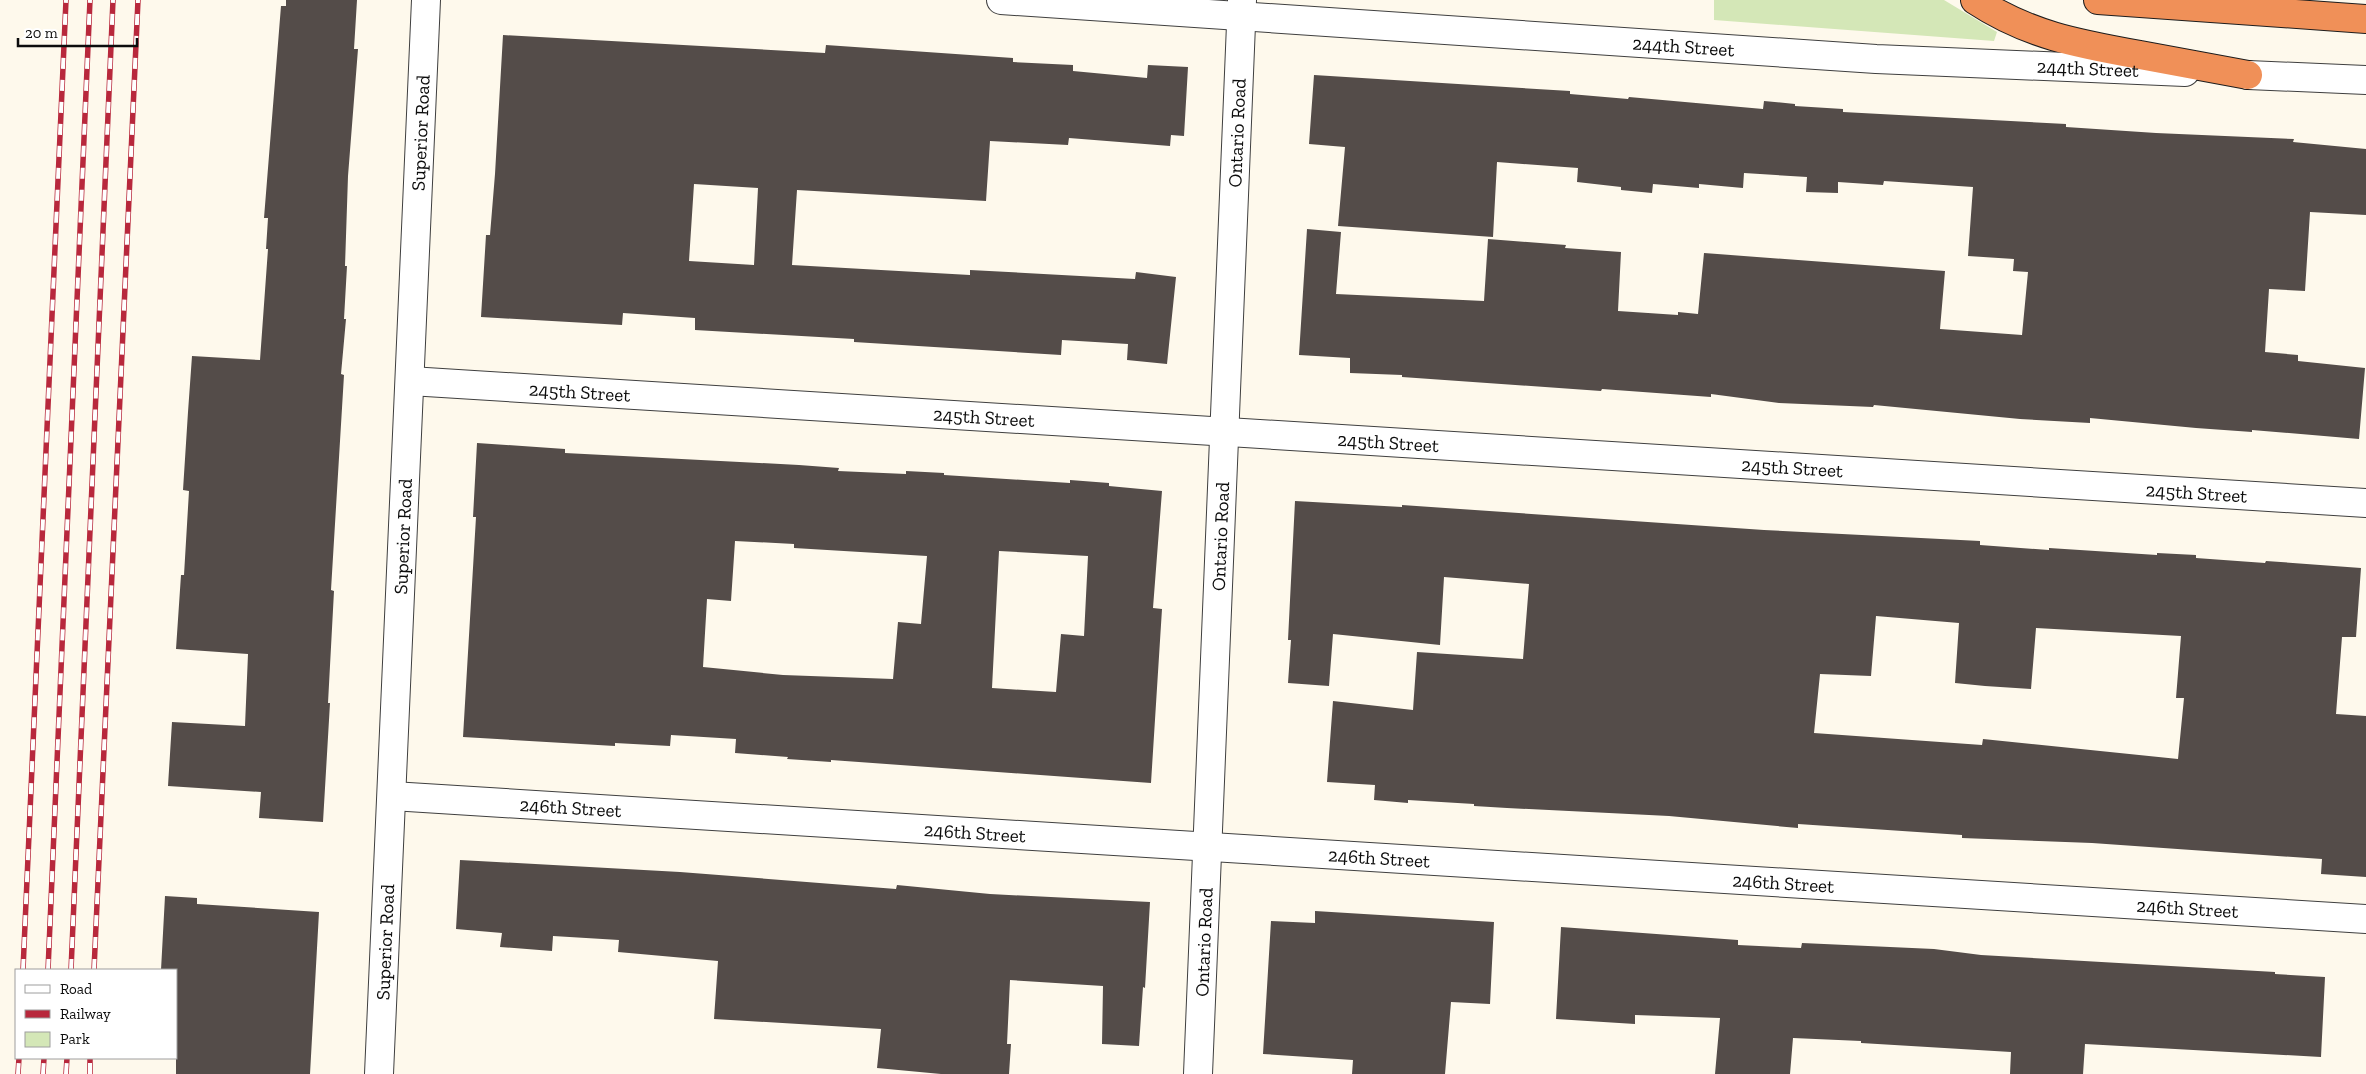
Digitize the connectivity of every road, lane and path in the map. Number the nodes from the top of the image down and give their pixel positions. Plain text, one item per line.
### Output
1 (426, 0) edge
2 (1001, 0) edge
3 (1975, 0) edge
4 (2098, 0) edge
5 (1242, 8) edge
6 (2366, 18) edge
7 (2248, 75) junction
8 (2366, 80) edge
9 (410, 381) junction
10 (1224, 433) junction
11 (2366, 502) edge
12 (392, 796) junction
13 (1207, 847) junction
14 (2366, 919) edge
15 (379, 1074) edge
16 (1198, 1074) edge

1 - 9 street, Superior Road
2 - 5 street, 244th Street
3 - 7 highway
4 - 6 highway
5 - 7 street, 244th Street
5 - 10 street, Ontario Road
7 - 8 street, 244th Street
9 - 10 street, 245th Street
9 - 12 street, Superior Road
10 - 11 street, 245th Street
10 - 13 street, Ontario Road
12 - 13 street, 246th Street
12 - 15 street, Superior Road
13 - 14 street, 246th Street
13 - 16 street, Ontario Road

